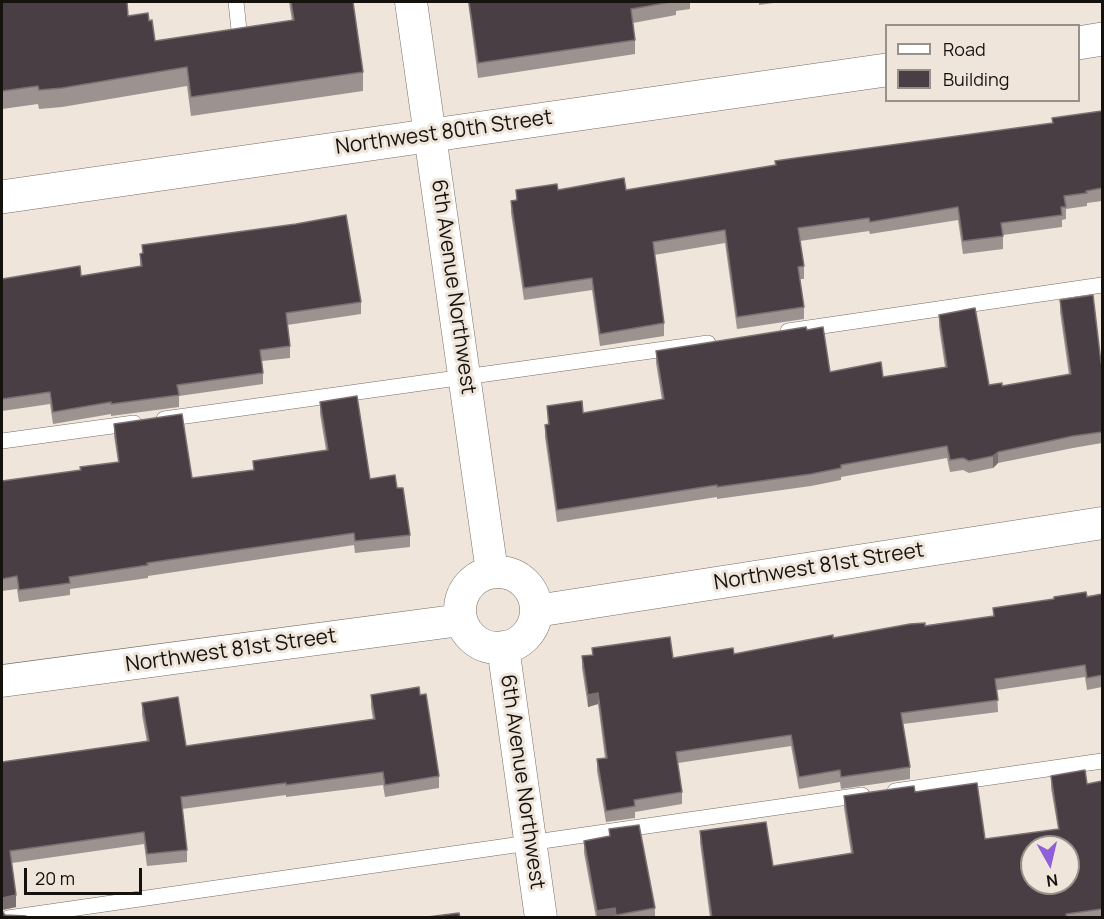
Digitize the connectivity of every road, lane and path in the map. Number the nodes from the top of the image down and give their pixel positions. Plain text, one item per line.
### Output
1 (236, 2) edge
2 (411, 2) edge
3 (239, 30) edge
4 (1102, 39) edge
5 (1080, 43) edge
6 (885, 70) edge
7 (431, 134) junction
8 (2, 197) edge
9 (1102, 285) edge
10 (772, 334) edge
11 (725, 341) edge
12 (466, 379) junction
13 (2, 441) edge
14 (1102, 523) edge
15 (492, 572) junction
16 (536, 611) junction
17 (461, 620) junction
18 (503, 647) junction
19 (2, 681) edge
20 (1102, 760) edge
21 (531, 843) junction
22 (8, 918) edge
23 (541, 918) edge

1 - 3 lane
2 - 7 street, 6th Avenue Northwest
4 - 5 street
6 - 7 street, Northwest 80th Street
7 - 8 street, Northwest 80th Street
7 - 12 street, 6th Avenue Northwest
9 - 10 lane
11 - 12 lane
12 - 13 lane
12 - 15 street, 6th Avenue Northwest
14 - 16 street, Northwest 81st Street
15 - 16 street
15 - 17 street
16 - 18 street
17 - 18 street
17 - 19 street, Northwest 81st Street
18 - 21 street, 6th Avenue Northwest
20 - 21 lane
21 - 22 lane
21 - 23 street, 6th Avenue Northwest

